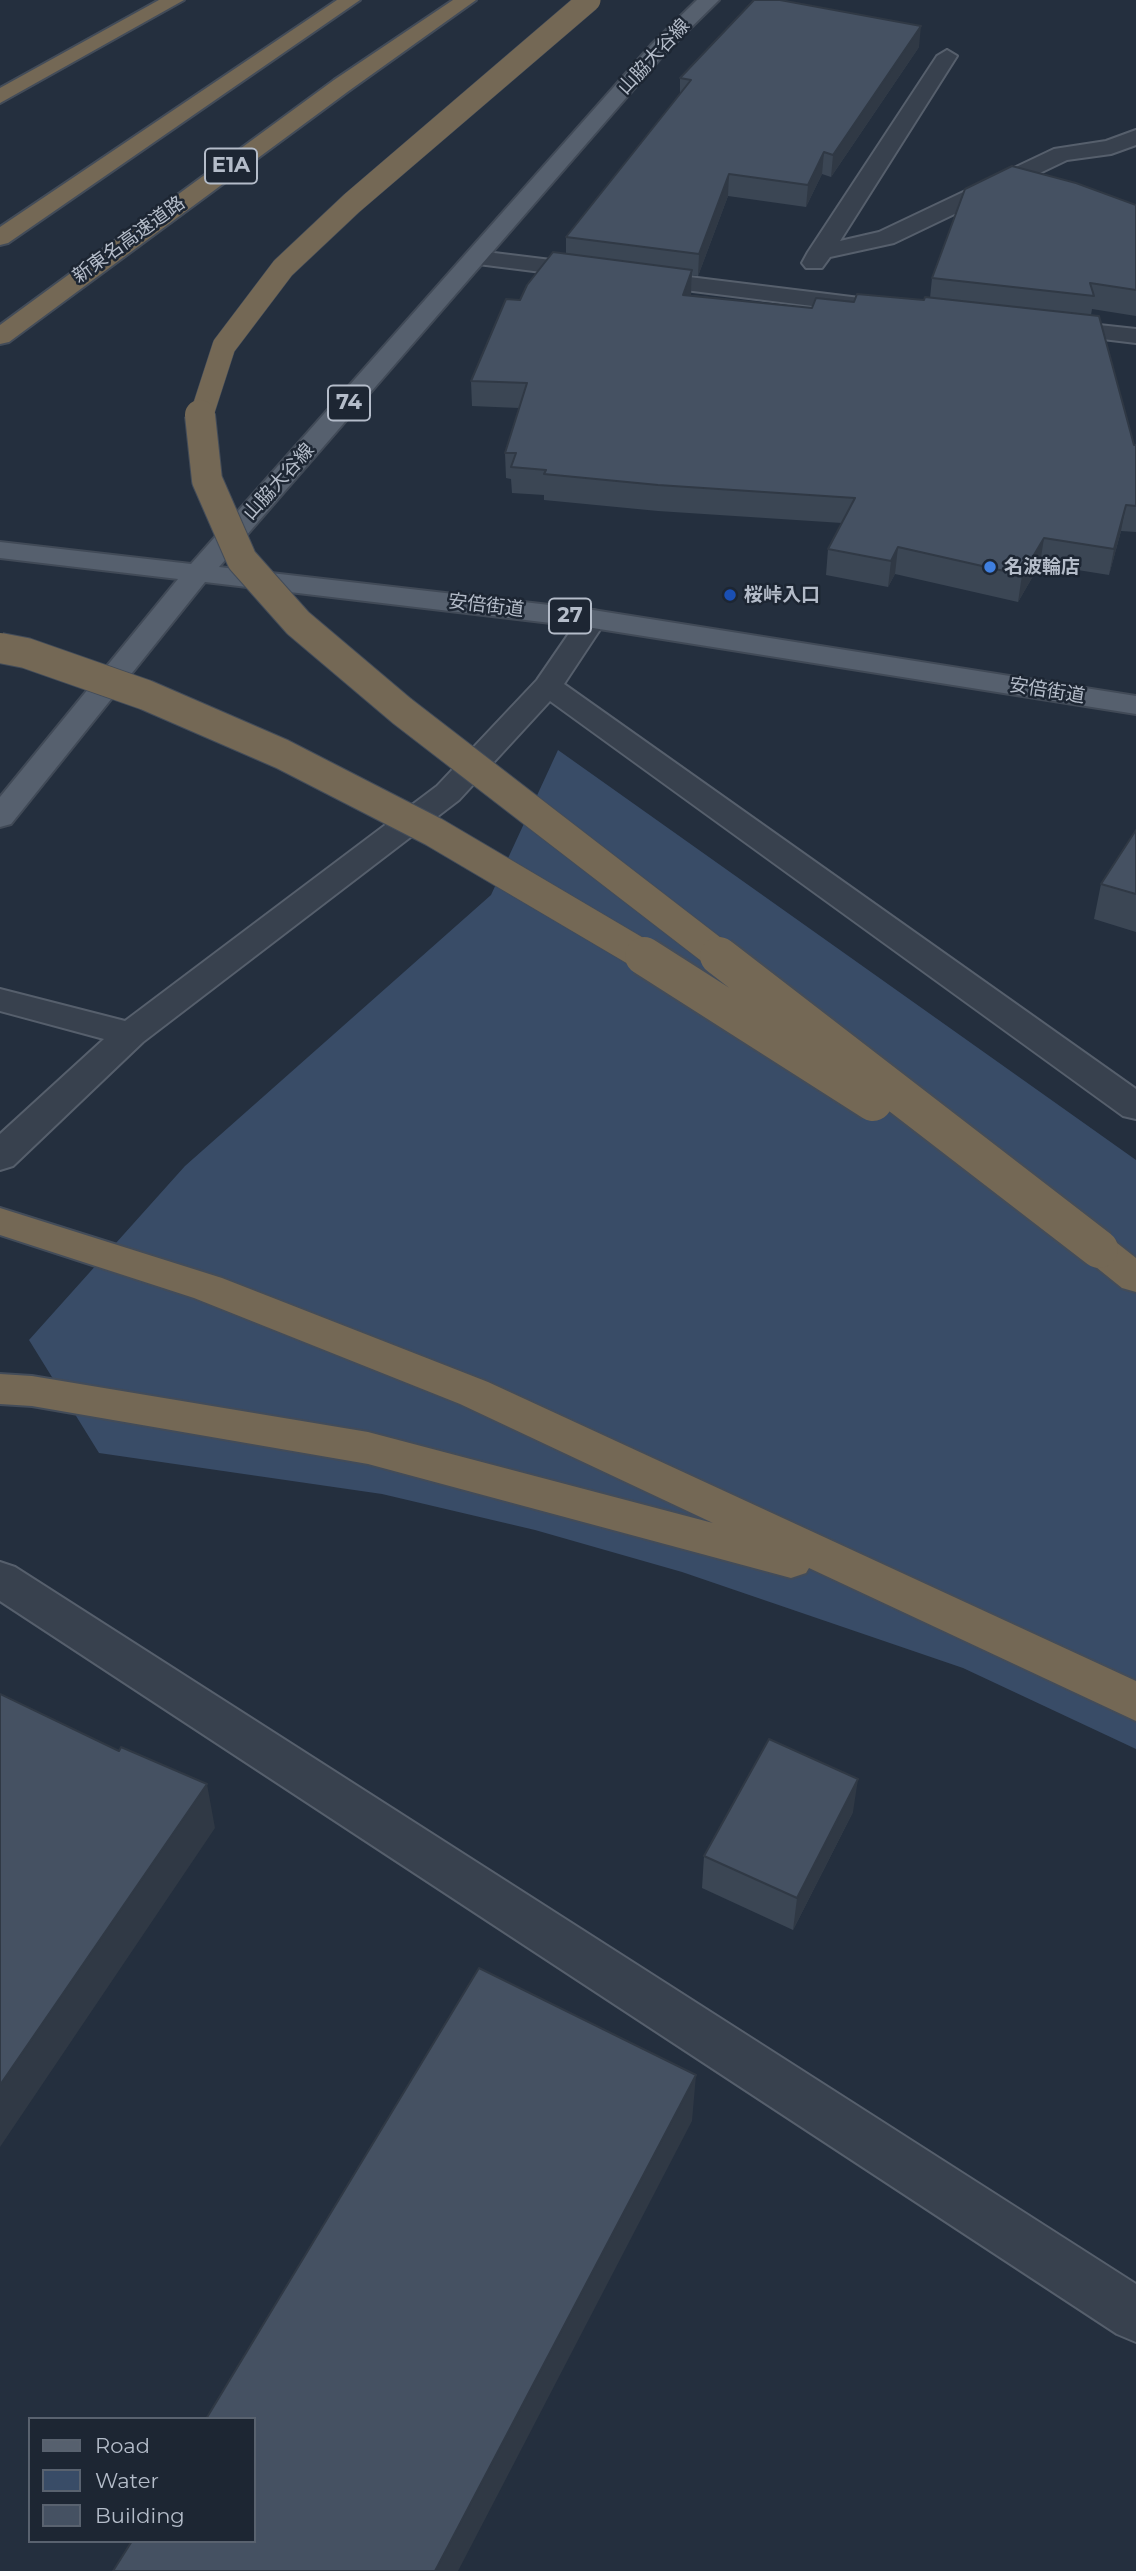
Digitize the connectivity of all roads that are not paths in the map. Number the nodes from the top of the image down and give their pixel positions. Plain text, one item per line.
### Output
1 (174, 0) edge
2 (350, 0) edge
3 (466, 0) edge
4 (589, 0) edge
5 (709, 0) edge
6 (947, 55) dead end
7 (0, 97) edge
8 (1136, 137) edge
9 (0, 238) edge
10 (820, 252) junction
11 (478, 258) junction
12 (794, 298) junction
13 (890, 309) edge
14 (1027, 324) edge
15 (1136, 336) edge
16 (0, 337) edge
17 (0, 550) edge
18 (199, 572) junction
19 (593, 619) junction
20 (0, 648) edge
21 (548, 686) junction
22 (1136, 705) edge
23 (0, 817) edge
24 (0, 1000) edge
25 (131, 1034) junction
26 (1136, 1107) edge
27 (0, 1157) edge
28 (0, 1222) edge
29 (1099, 1249) junction
30 (1136, 1278) edge
31 (0, 1389) edge
32 (0, 1579) edge
33 (888, 1587) junction
34 (1136, 1702) edge
35 (1136, 2315) edge

1 - 7 highway
2 - 9 highway
3 - 16 highway, 新東名高速道路 / E1A
4 - 29 highway, bridge
5 - 11 main road, 山脇大谷線 / 74
6 - 10 street
8 - 10 street
10 - 12 street
11 - 12 street
11 - 18 main road, 山脇大谷線 / 74
12 - 13 street
14 - 15 street
17 - 18 main road, 安倍街道 / 27
18 - 19 main road, 安倍街道 / 27
18 - 23 main road, 山脇大谷線 / 74
19 - 21 street
19 - 22 main road, 安倍街道 / 27
20 - 29 highway, bridge
21 - 25 street
21 - 26 street
24 - 25 street
25 - 27 street
28 - 33 highway
29 - 30 highway
31 - 33 highway
32 - 35 street
33 - 34 highway

